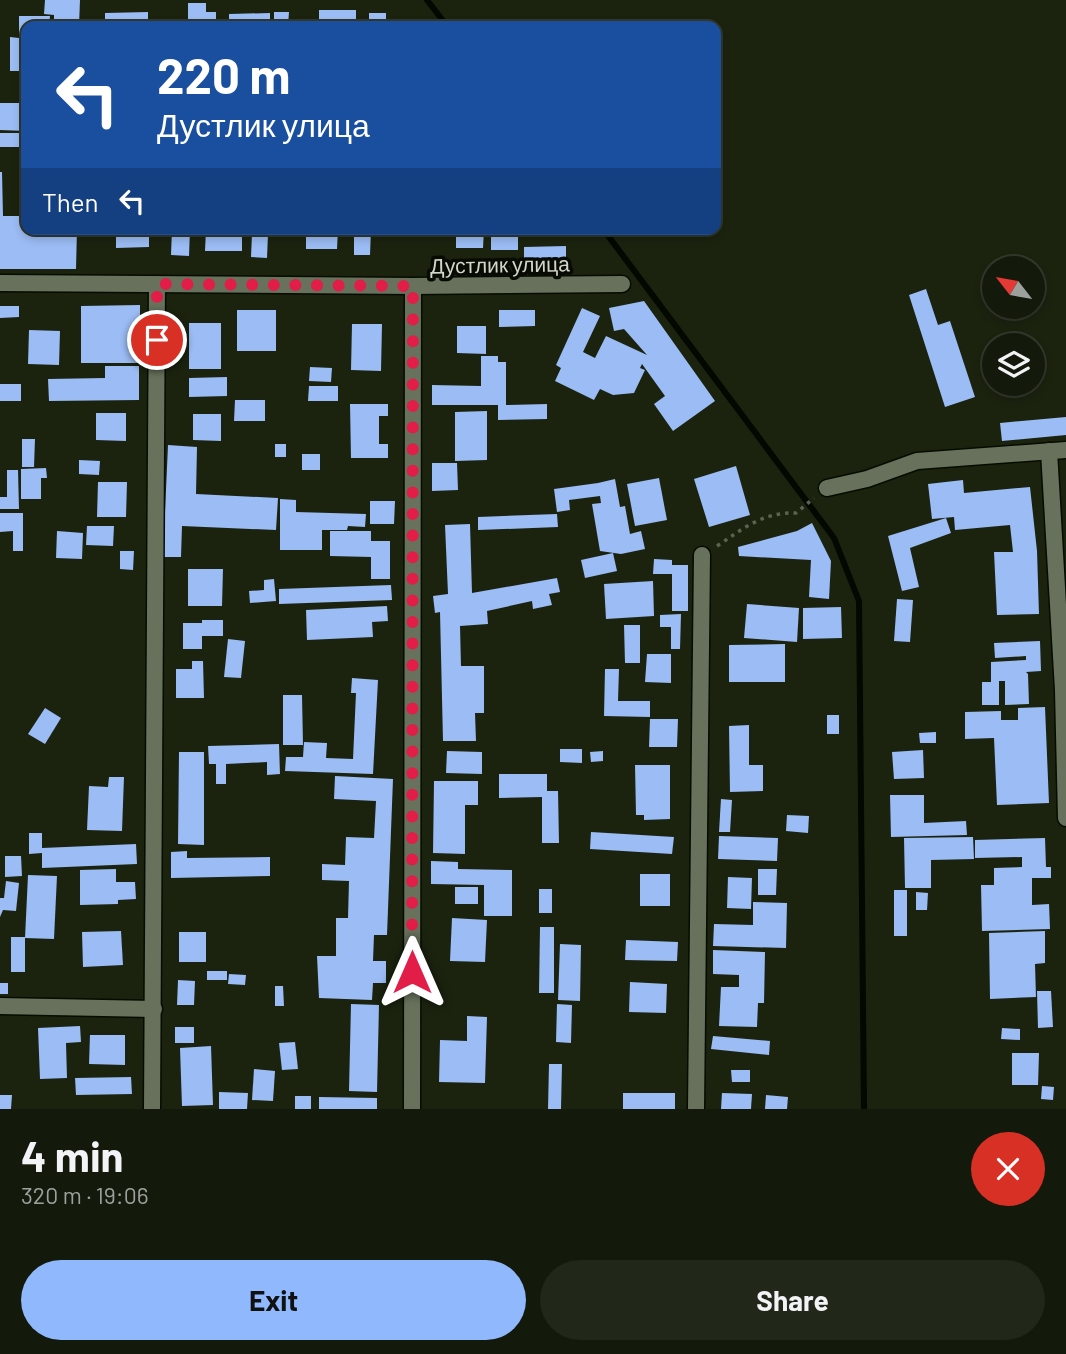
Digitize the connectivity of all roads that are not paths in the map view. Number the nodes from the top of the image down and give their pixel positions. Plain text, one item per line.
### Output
1 (0, 283) edge
2 (157, 284) junction
3 (622, 284) dead end
4 (413, 286) junction
5 (1066, 450) edge
6 (1049, 451) junction
7 (827, 488) road end
8 (702, 555) road end
9 (1066, 818) edge
10 (0, 1006) edge
11 (154, 1009) junction
12 (152, 1109) edge
13 (412, 1109) edge
14 (696, 1109) edge

1 - 2 street, Дустлик улица
2 - 4 street, Дустлик улица
2 - 11 street
3 - 4 street, Дустлик улица
4 - 13 street
5 - 6 street
6 - 7 street
6 - 9 street
8 - 14 street
10 - 11 street
11 - 12 street

